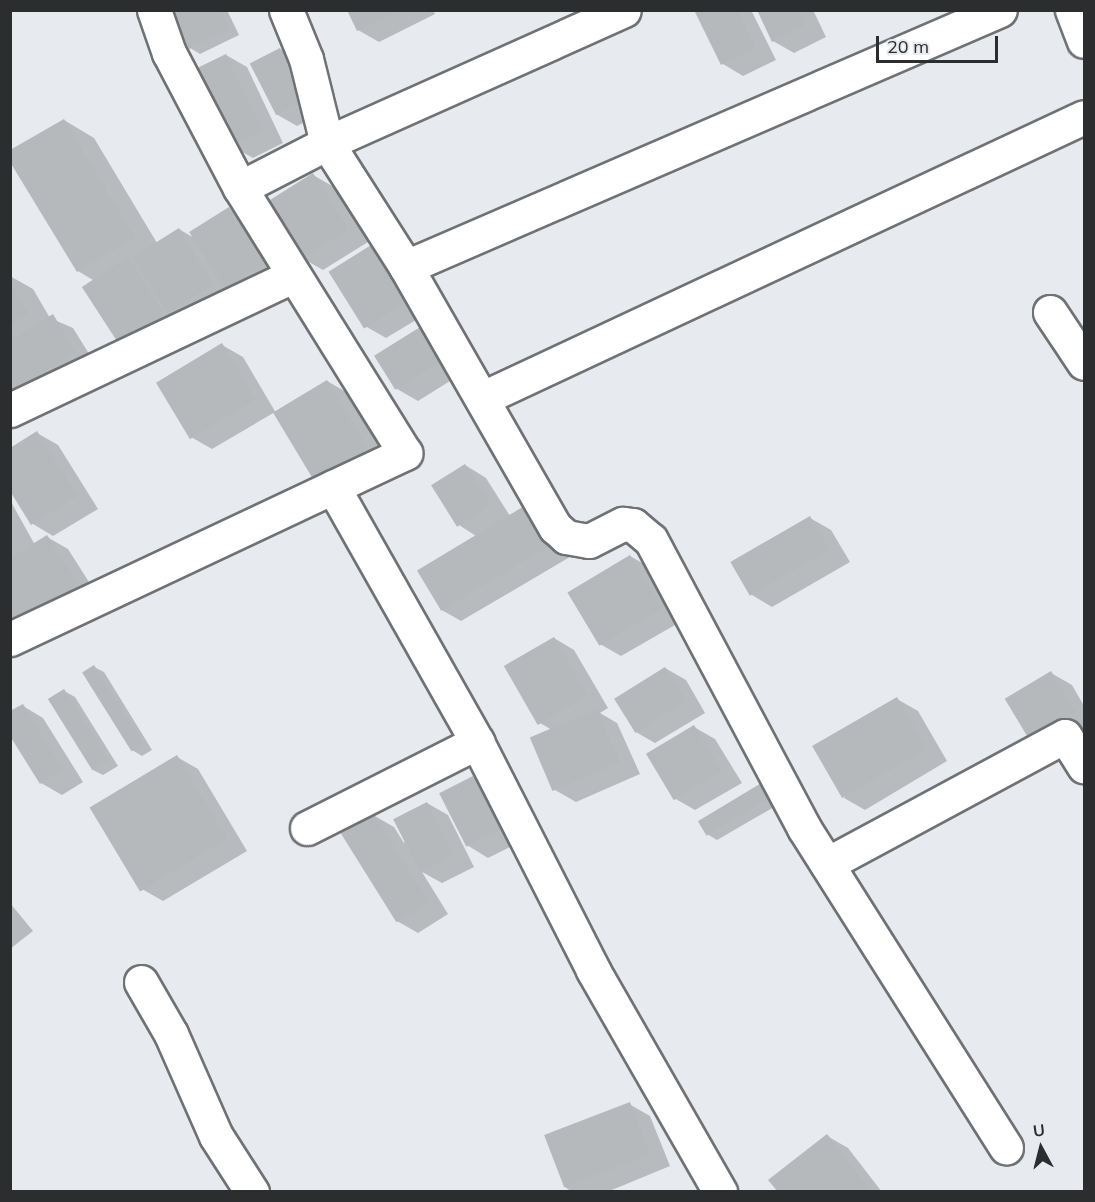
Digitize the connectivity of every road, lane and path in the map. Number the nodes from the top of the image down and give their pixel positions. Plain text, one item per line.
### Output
1 (154, 10) edge
2 (286, 10) edge
3 (624, 10) edge
4 (1000, 10) edge
5 (1072, 10) edge
6 (1084, 41) edge
7 (1084, 117) edge
8 (327, 143) junction
9 (240, 188) junction
10 (406, 267) junction
11 (294, 275) junction
12 (1050, 312) dead end
13 (1084, 363) edge
14 (483, 398) junction
15 (10, 410) edge
16 (333, 487) junction
17 (10, 639) edge
18 (477, 741) junction
19 (1084, 766) edge
20 (307, 828) dead end
21 (827, 864) junction
22 (141, 982) dead end
23 (1006, 1148) dead end
24 (252, 1191) edge
25 (720, 1191) edge

1 - 9 street
2 - 8 street
3 - 8 street
4 - 10 street
5 - 6 street
7 - 14 street
8 - 9 street
8 - 10 street
9 - 11 street
10 - 14 street
11 - 15 street
11 - 16 street
12 - 13 street
14 - 21 street
16 - 17 street
16 - 18 street
18 - 20 street
18 - 25 street
19 - 21 street
21 - 23 street
22 - 24 street

